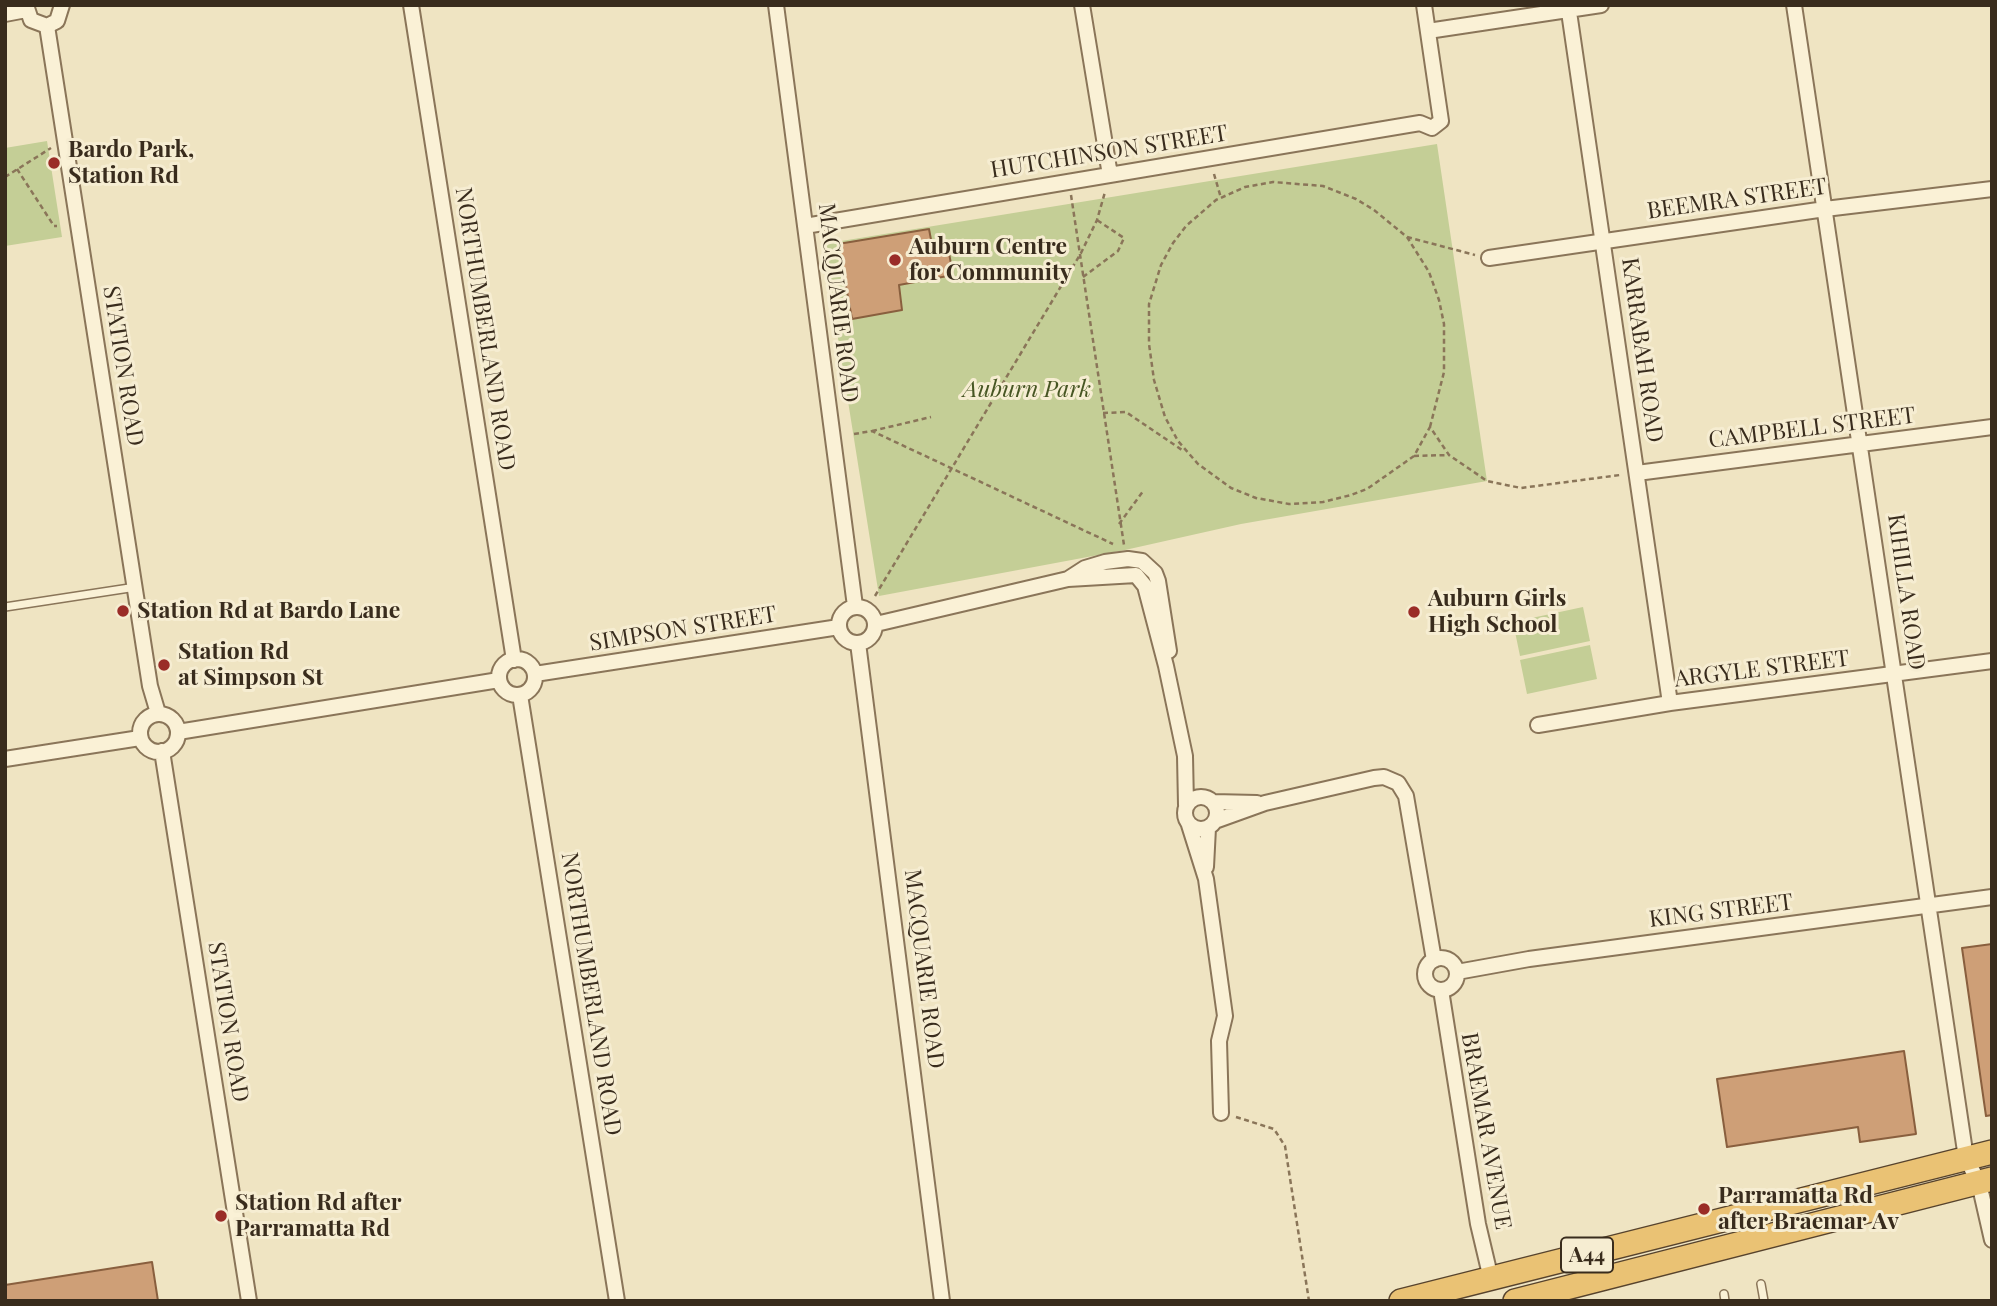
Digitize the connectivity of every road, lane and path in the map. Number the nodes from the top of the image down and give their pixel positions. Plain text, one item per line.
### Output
1 (62, 5) edge
2 (411, 5) edge
3 (776, 5) edge
4 (1082, 5) edge
5 (1424, 5) edge
6 (1601, 5) edge
7 (1794, 5) edge
8 (26, 7) edge
9 (1568, 8) edge
10 (5, 14) edge
11 (47, 26) junction
12 (1428, 31) junction
13 (65, 139) junction
14 (1210, 158) junction
15 (17, 169) junction
16 (1110, 175) junction
17 (5, 177) edge
18 (1069, 182) junction
19 (1992, 189) edge
20 (1221, 198) junction
21 (1825, 209) junction
22 (1097, 220) junction
23 (57, 226) dead end
24 (805, 226) junction
25 (1407, 237) junction
26 (1603, 242) junction
27 (1081, 253) junction
28 (1489, 258) joint
29 (1082, 277) junction
30 (1102, 414) junction
31 (931, 417) dead end
32 (1430, 427) junction
33 (1992, 427) edge
34 (872, 431) junction
35 (854, 434) dead end
36 (1862, 446) junction
37 (1186, 453) junction
38 (1449, 455) junction
39 (1414, 456) junction
40 (953, 470) junction
41 (1637, 473) junction
42 (1144, 490) dead end
43 (1119, 524) junction
44 (1068, 579) junction
45 (136, 587) junction
46 (875, 596) dead end
47 (855, 606) junction
48 (5, 607) edge
49 (876, 624) junction
50 (839, 627) junction
51 (858, 643) junction
52 (514, 660) junction
53 (1992, 661) edge
54 (1166, 666) junction
55 (535, 674) junction
56 (1895, 675) junction
57 (499, 680) junction
58 (520, 695) junction
59 (1670, 702) junction
60 (158, 713) junction
61 (1538, 725) dead end
62 (178, 732) junction
63 (140, 738) junction
64 (162, 751) junction
65 (1185, 755) junction
66 (5, 759) edge
67 (1209, 799) junction
68 (1265, 803) junction
69 (1186, 805) junction
70 (1212, 824) junction
71 (1189, 825) junction
72 (1206, 879) junction
73 (1992, 897) edge
74 (1928, 906) junction
75 (1434, 960) junction
76 (1457, 972) junction
77 (1441, 990) junction
78 (1221, 1113) joint
79 (1992, 1152) edge
80 (1966, 1158) junction
81 (1985, 1181) edge
82 (1992, 1240) edge
83 (1490, 1279) junction
84 (1761, 1284) dead end
85 (1428, 1298) edge
86 (249, 1301) edge
87 (617, 1301) edge
88 (942, 1301) edge
89 (1309, 1301) edge
90 (1401, 1301) edge
91 (1515, 1301) edge
92 (1764, 1301) edge

1 - 11 street
2 - 52 street, NORTHUMBERLAND ROAD
3 - 24 street, MACQUARIE ROAD
4 - 16 street
5 - 12 street
6 - 9 street
7 - 21 street, KIHILLA ROAD
8 - 10 street
8 - 11 street
9 - 12 street
9 - 26 street, KARRABAH ROAD
11 - 13 street, STATION ROAD
12 - 14 street, HUTCHINSON STREET
13 - 15 path
13 - 45 street, STATION ROAD
14 - 16 street, HUTCHINSON STREET
14 - 20 path
15 - 17 path
15 - 23 path
16 - 18 street, HUTCHINSON STREET
16 - 22 path
18 - 24 street, HUTCHINSON STREET
18 - 27 path
19 - 21 street, BEEMRA STREET
20 - 25 path
20 - 37 path
21 - 26 street, BEEMRA STREET
21 - 36 street, KIHILLA ROAD
22 - 27 path
22 - 29 path
24 - 47 street, MACQUARIE ROAD
25 - 28 path
25 - 32 path
26 - 28 street, BEEMRA STREET
26 - 41 street, KARRABAH ROAD
27 - 29 path
27 - 40 path
29 - 30 path
30 - 37 path
30 - 43 path
31 - 34 path
32 - 38 path
32 - 39 path
33 - 36 street, CAMPBELL STREET
34 - 35 path
34 - 40 path
36 - 41 street, CAMPBELL STREET
36 - 56 street, KIHILLA ROAD
37 - 39 path
38 - 39 path
38 - 41 path
40 - 43 path
40 - 46 path
41 - 59 street, KARRABAH ROAD
42 - 43 path
44 - 49 street
44 - 54 street
44 - 54 street
45 - 48 lane
45 - 60 street, STATION ROAD
47 - 49 street
47 - 50 street
49 - 51 street
50 - 51 street
50 - 55 street, SIMPSON STREET
51 - 88 street, MACQUARIE ROAD
52 - 55 street
52 - 57 street
53 - 56 street, ARGYLE STREET
54 - 65 street
55 - 58 street
56 - 59 street, ARGYLE STREET
56 - 74 street, KIHILLA ROAD
57 - 58 street
57 - 62 street
58 - 87 street, NORTHUMBERLAND ROAD
59 - 61 street, ARGYLE STREET
60 - 62 street
60 - 63 street
62 - 64 street
63 - 64 street
63 - 66 street
64 - 86 street, STATION ROAD
65 - 67 street
65 - 69 street
67 - 68 street
67 - 69 street
67 - 70 street
68 - 70 street
68 - 75 street
69 - 71 street
70 - 71 street
70 - 72 street
71 - 72 street
72 - 78 street
73 - 74 street, KING STREET
74 - 76 street, KING STREET
74 - 80 street, KIHILLA ROAD
75 - 76 street
75 - 77 street
76 - 77 street
77 - 83 street, BRAEMAR AVENUE
78 - 89 path
79 - 80 highway, A44
80 - 81 street, KIHILLA ROAD
80 - 83 highway, A44
81 - 82 street, KIHILLA ROAD
81 - 91 highway, A44
83 - 85 highway, A44
84 - 92 lane
85 - 90 highway, A44

